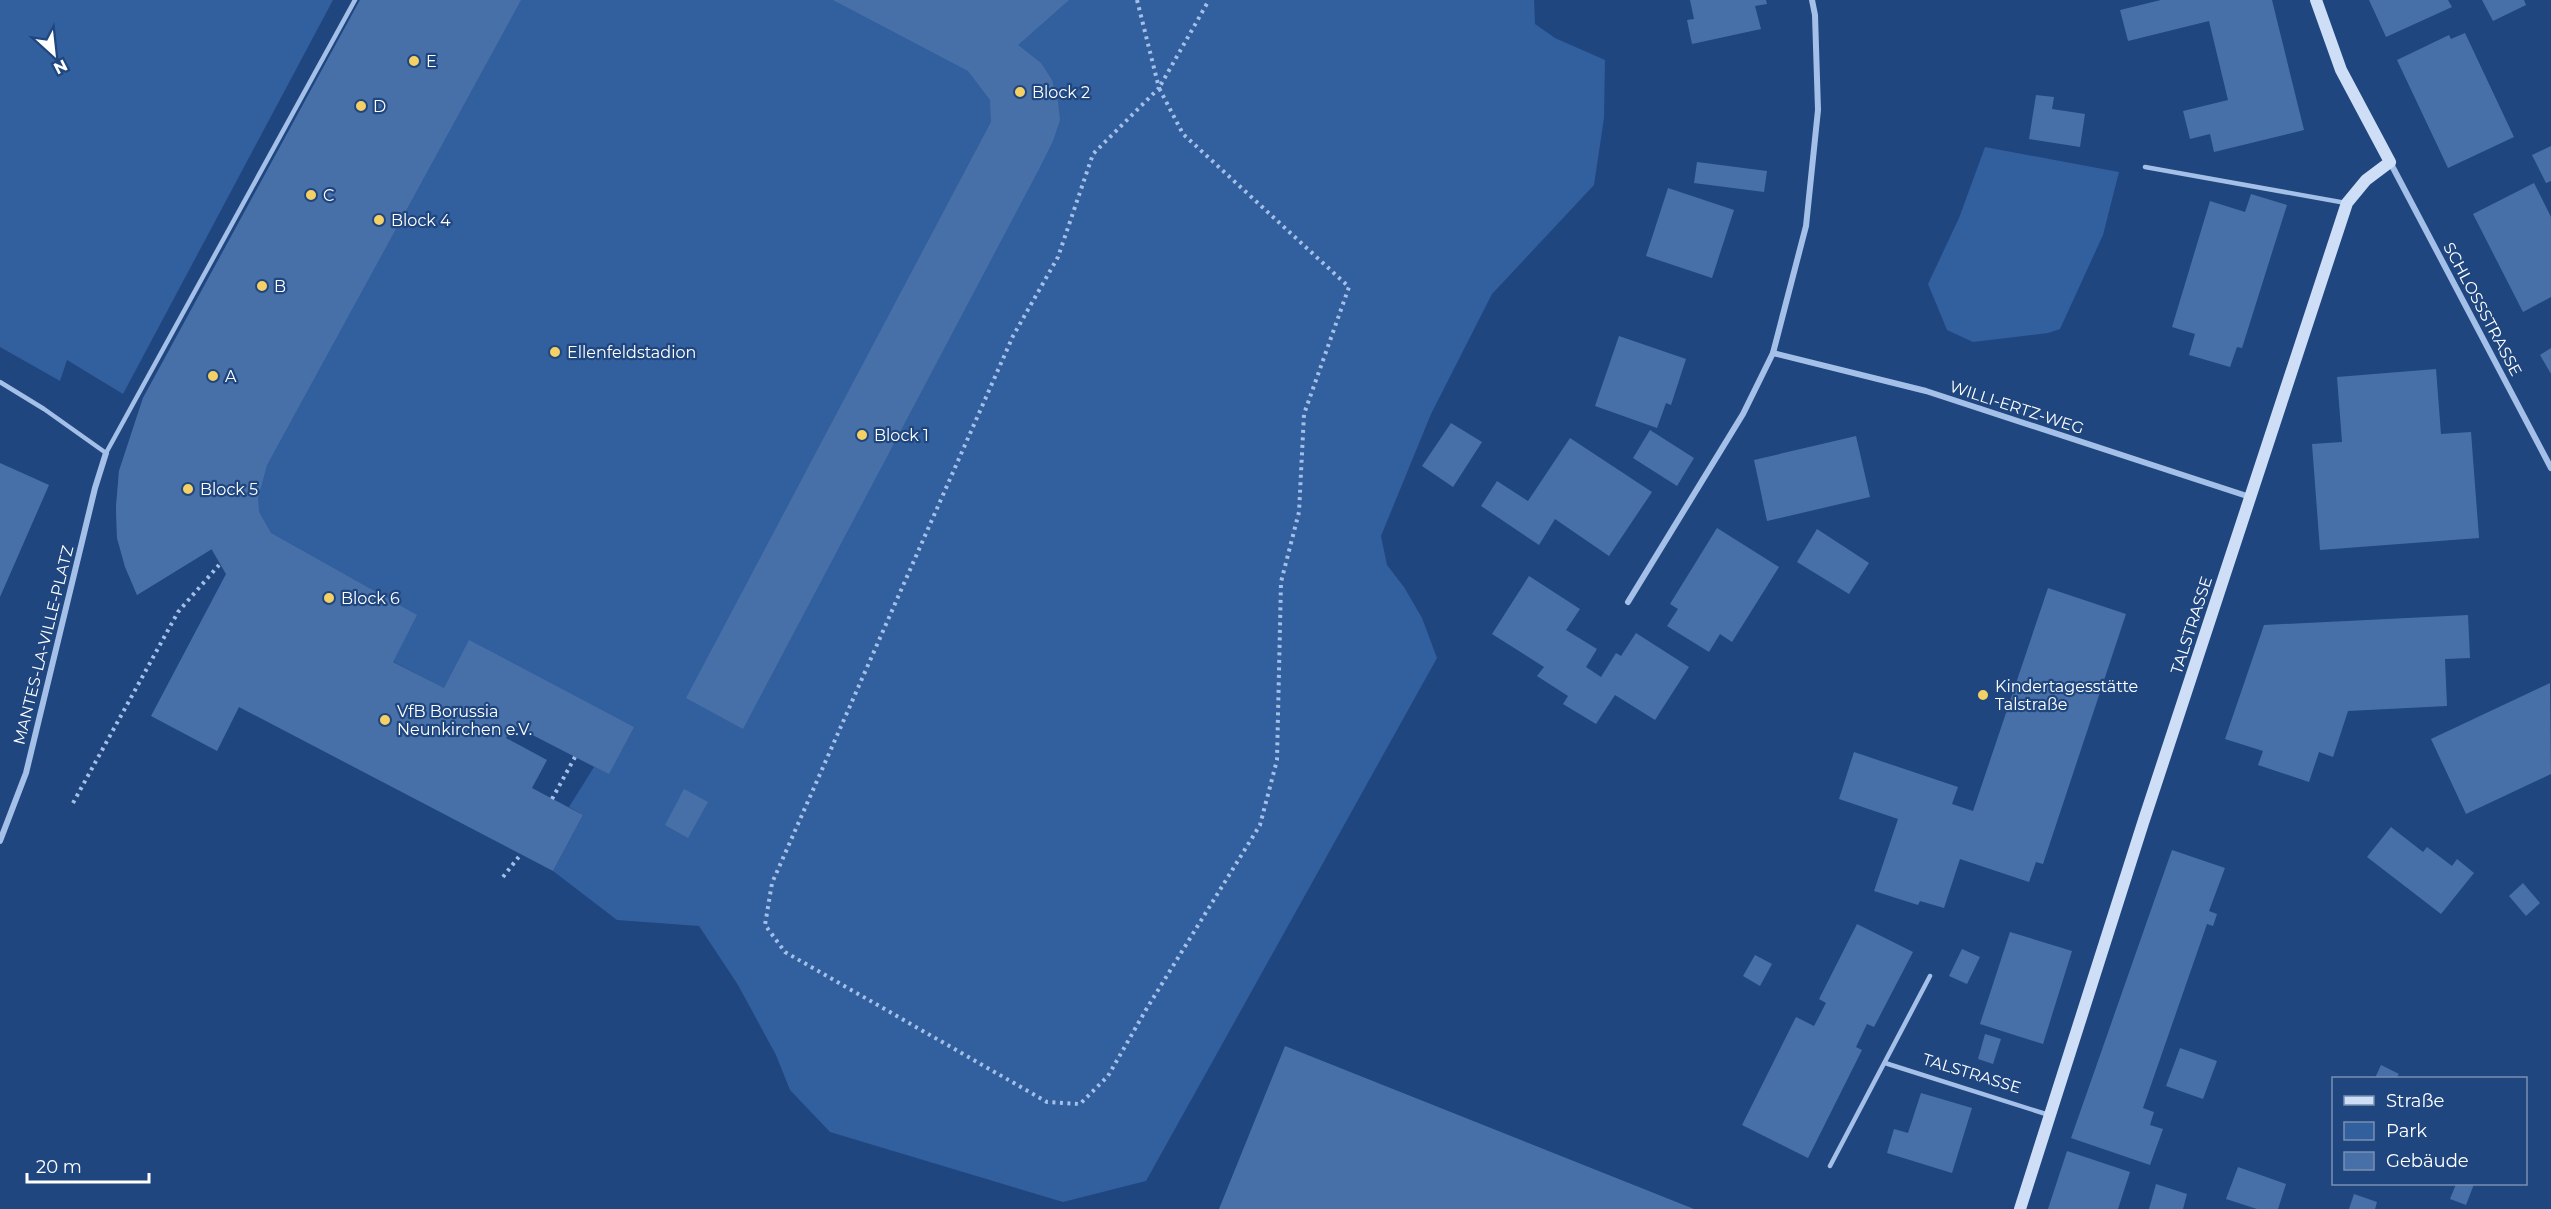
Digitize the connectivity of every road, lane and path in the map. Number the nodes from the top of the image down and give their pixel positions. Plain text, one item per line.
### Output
1 (355, 0) edge
2 (1137, 0) edge
3 (1209, 0) edge
4 (1812, 0) edge
5 (2316, 0) edge
6 (1159, 88) junction
7 (2390, 162) junction
8 (2145, 167) dead end
9 (2347, 203) junction
10 (1773, 354) junction
11 (0, 382) edge
12 (106, 453) junction
13 (2551, 468) edge
14 (2251, 497) junction
15 (219, 565) dead end
16 (1628, 602) dead end
17 (574, 757) dead end
18 (552, 799) dead end
19 (73, 803) dead end
20 (0, 841) edge
21 (521, 854) dead end
22 (503, 878) dead end
23 (1930, 976) dead end
24 (1885, 1063) junction
25 (2049, 1115) junction
26 (1830, 1166) dead end
27 (2020, 1209) edge

1 - 12 lane
2 - 6 path
3 - 6 path
4 - 10 street
5 - 7 street
6 - 6 path
7 - 9 street, TALSTRASSE
7 - 13 street, SCHLOSSSTRASSE
8 - 9 lane
9 - 14 street, TALSTRASSE
10 - 14 street, WILLI-ERTZ-WEG
10 - 16 street
11 - 12 lane
12 - 20 street, MANTES-LA-VILLE-PLATZ
14 - 25 street, TALSTRASSE
15 - 19 path
17 - 18 path
21 - 22 path
23 - 24 lane
24 - 25 lane, TALSTRASSE
24 - 26 lane
25 - 27 street, TALSTRASSE

